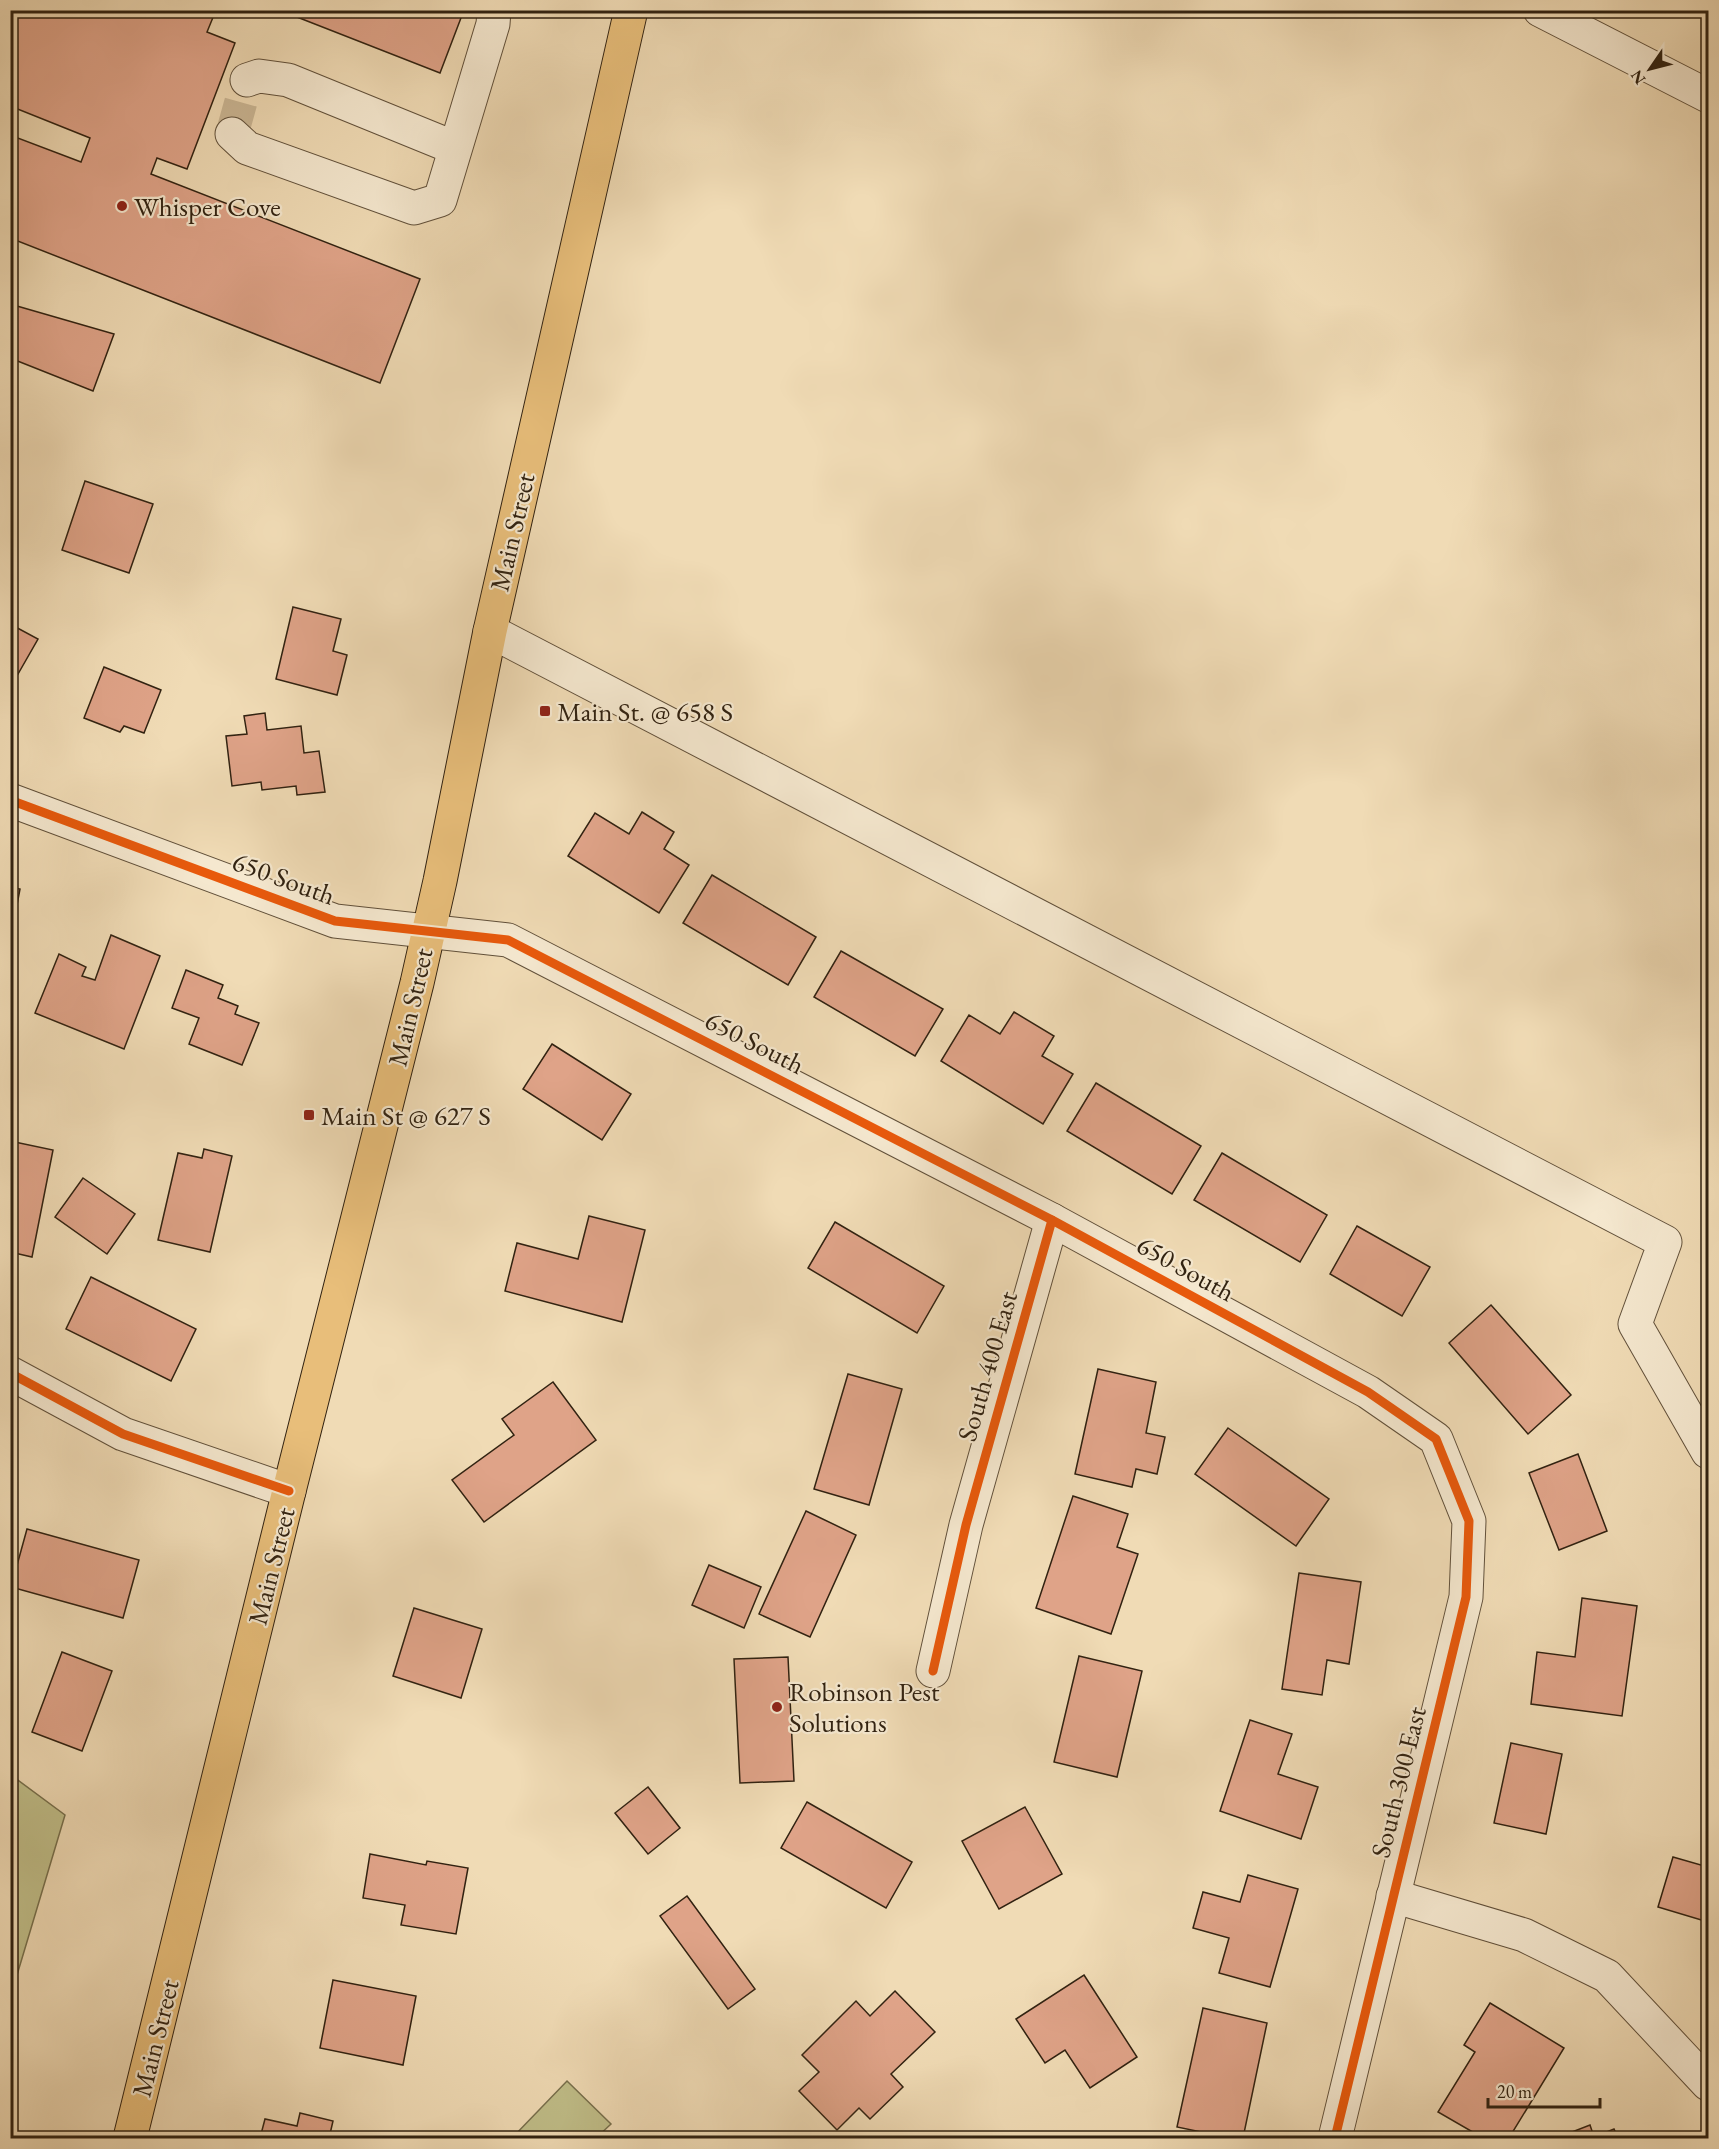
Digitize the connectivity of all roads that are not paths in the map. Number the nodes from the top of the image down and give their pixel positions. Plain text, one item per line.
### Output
1 (494, 10) edge
2 (631, 10) edge
3 (1540, 10) edge
4 (247, 80) dead end
5 (1708, 96) edge
6 (232, 134) dead end
7 (455, 148) junction
8 (489, 631) junction
9 (10, 800) edge
10 (428, 931) junction
11 (1052, 1220) junction
12 (10, 1373) edge
13 (1436, 1439) joint
14 (1708, 1452) edge
15 (289, 1491) junction
16 (933, 1671) dead end
17 (1393, 1896) junction
18 (1708, 2082) edge
19 (130, 2139) edge
20 (1335, 2139) edge

1 - 7 street
2 - 8 main road, Main Street
3 - 5 street
4 - 7 street
6 - 7 street
8 - 10 main road, Main Street
8 - 14 street
9 - 10 street, 650 South
10 - 11 street, 650 South
10 - 15 main road, Main Street
11 - 13 street, 650 South
11 - 16 street, South 400 East
12 - 15 street
13 - 17 street, South 300 East
15 - 19 main road, Main Street
17 - 18 street
17 - 20 street, South 300 East

